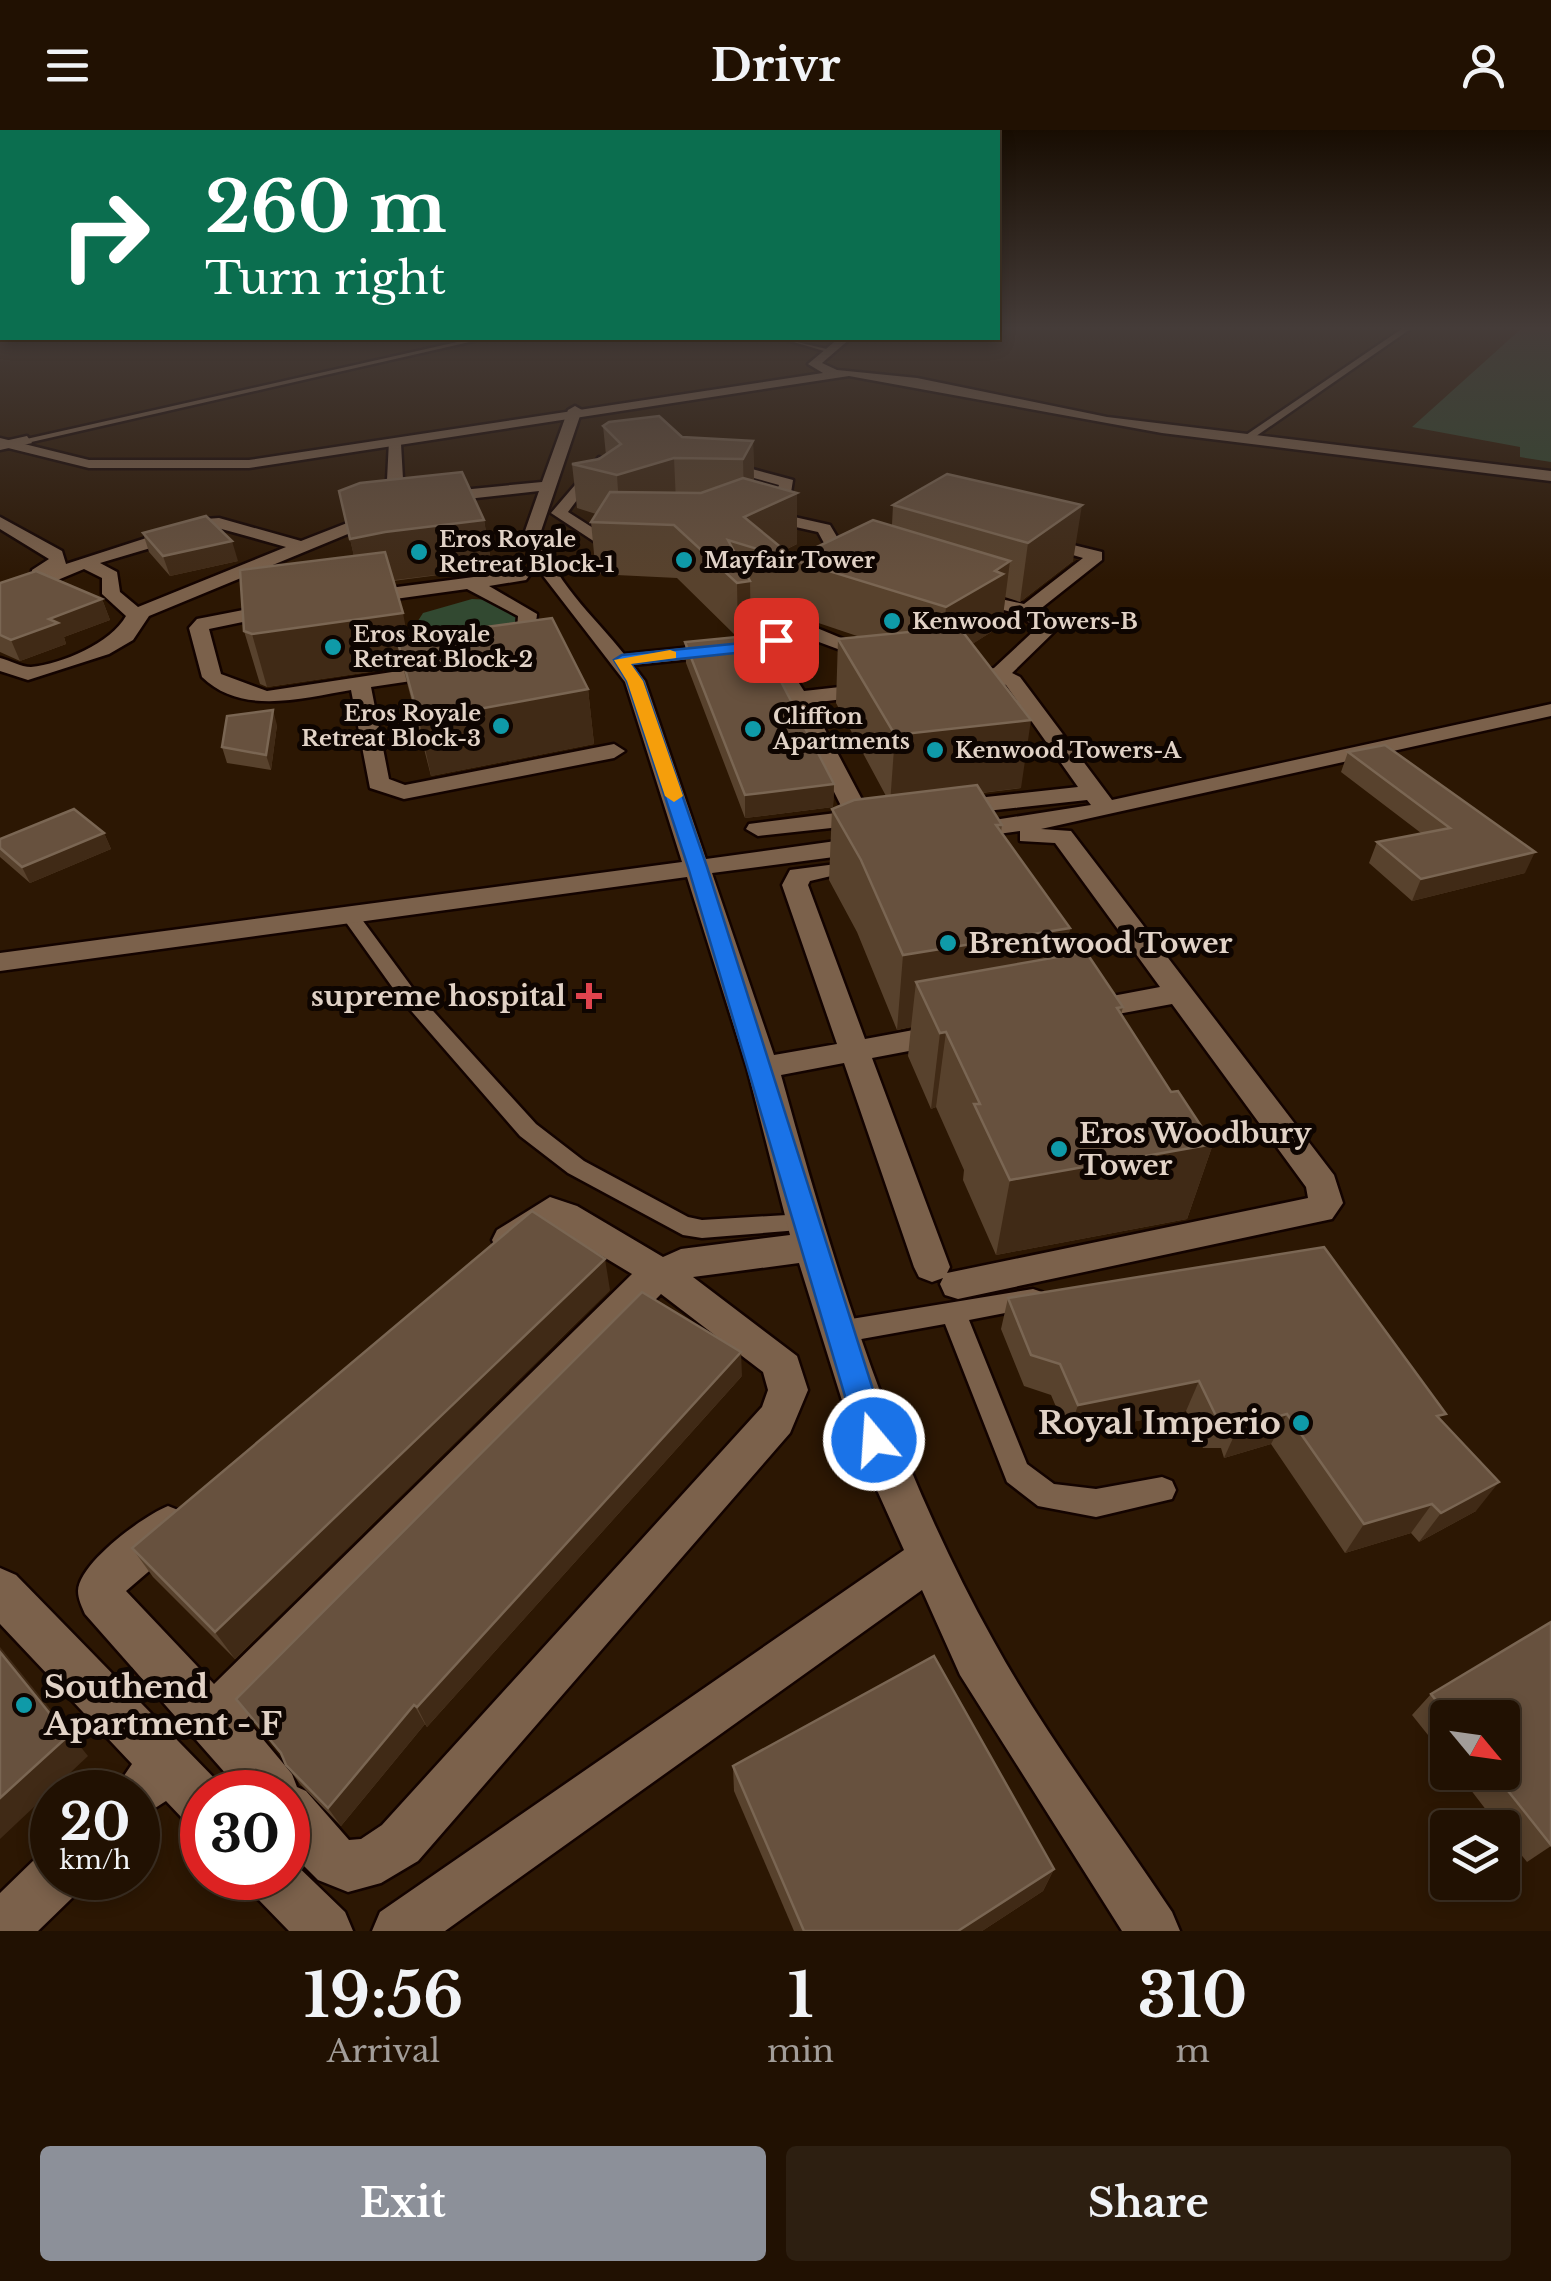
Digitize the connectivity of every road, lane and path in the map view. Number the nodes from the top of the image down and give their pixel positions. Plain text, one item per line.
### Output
1 (152, 412) edge
2 (584, 412) edge
3 (586, 412) edge
4 (1063, 412) edge
5 (1085, 412) edge
6 (1285, 412) edge
7 (573, 414) junction
8 (1248, 437) junction
9 (27, 440) junction
10 (2, 441) edge
11 (394, 444) junction
12 (618, 450) edge
13 (706, 460) edge
14 (1551, 473) edge
15 (584, 478) junction
16 (557, 492) junction
17 (411, 494) edge
18 (0, 522) edge
19 (615, 534) edge
20 (1020, 535) edge
21 (595, 537) junction
22 (552, 543) junction
23 (837, 552) edge
24 (310, 555) junction
25 (85, 562) junction
26 (520, 576) dead end
27 (470, 583) junction
28 (942, 587) edge
29 (0, 591) edge
30 (0, 598) edge
31 (338, 601) edge
32 (299, 606) edge
33 (576, 606) junction
34 (1025, 612) junction
35 (528, 614) junction
36 (137, 616) junction
37 (765, 645) junction
38 (622, 660) junction
39 (895, 662) edge
40 (0, 664) edge
41 (999, 674) junction
42 (951, 679) edge
43 (360, 683) junction
44 (893, 687) edge
45 (798, 698) junction
46 (1551, 710) edge
47 (614, 751) dead end
48 (1100, 800) junction
49 (859, 818) junction
50 (758, 829) dead end
51 (698, 867) junction
52 (349, 914) junction
53 (0, 962) edge
54 (1176, 994) junction
55 (1042, 1017) edge
56 (985, 1027) edge
57 (852, 1050) junction
58 (762, 1068) junction
59 (808, 1235) junction
60 (480, 1266) edge
61 (660, 1274) junction
62 (948, 1288) junction
63 (1066, 1294) edge
64 (840, 1332) junction
65 (1162, 1490) dead end
66 (196, 1504) edge
67 (930, 1558) junction
68 (3, 1599) edge
69 (213, 1718) junction
70 (144, 1770) edge
71 (256, 1770) edge
72 (310, 1836) edge
73 (32, 1900) edge
74 (296, 1900) edge
75 (0, 1931) edge
76 (326, 1931) edge
77 (399, 1931) edge
78 (1153, 1931) edge

1 - 9 lane
2 - 7 street
3 - 7 street
4 - 8 street
5 - 8 street
6 - 8 lane
7 - 9 street
7 - 11 street
7 - 16 street
8 - 14 street
9 - 10 street
10 - 11 street
11 - 17 street
12 - 15 street
13 - 23 street
15 - 16 street
15 - 16 street
16 - 21 street
16 - 22 street
16 - 24 street
18 - 29 street
19 - 21 street
20 - 34 street
21 - 22 street
22 - 33 street
24 - 25 street
24 - 36 street
25 - 30 street
25 - 36 street
26 - 27 street
27 - 31 street
27 - 35 street
28 - 34 street
32 - 43 street
33 - 35 street
33 - 38 street
34 - 41 street
35 - 43 street
36 - 40 street
37 - 38 street
37 - 39 street
37 - 45 street
38 - 51 street
41 - 42 street
41 - 48 street
43 - 47 street
44 - 45 street
45 - 49 street
46 - 48 street
48 - 49 street
48 - 54 street
49 - 50 street
51 - 52 street
51 - 57 street
51 - 58 street
52 - 53 street
52 - 59 lane
54 - 55 street
54 - 62 street
56 - 57 street
57 - 58 street
57 - 62 street
58 - 59 street
59 - 61 street
59 - 64 street
60 - 61 street
61 - 69 street
61 - 72 street
62 - 63 lane
62 - 64 lane
62 - 65 lane
64 - 67 street
66 - 69 street
67 - 77 street
67 - 78 street
68 - 70 street
69 - 71 street
73 - 75 street
74 - 76 street

